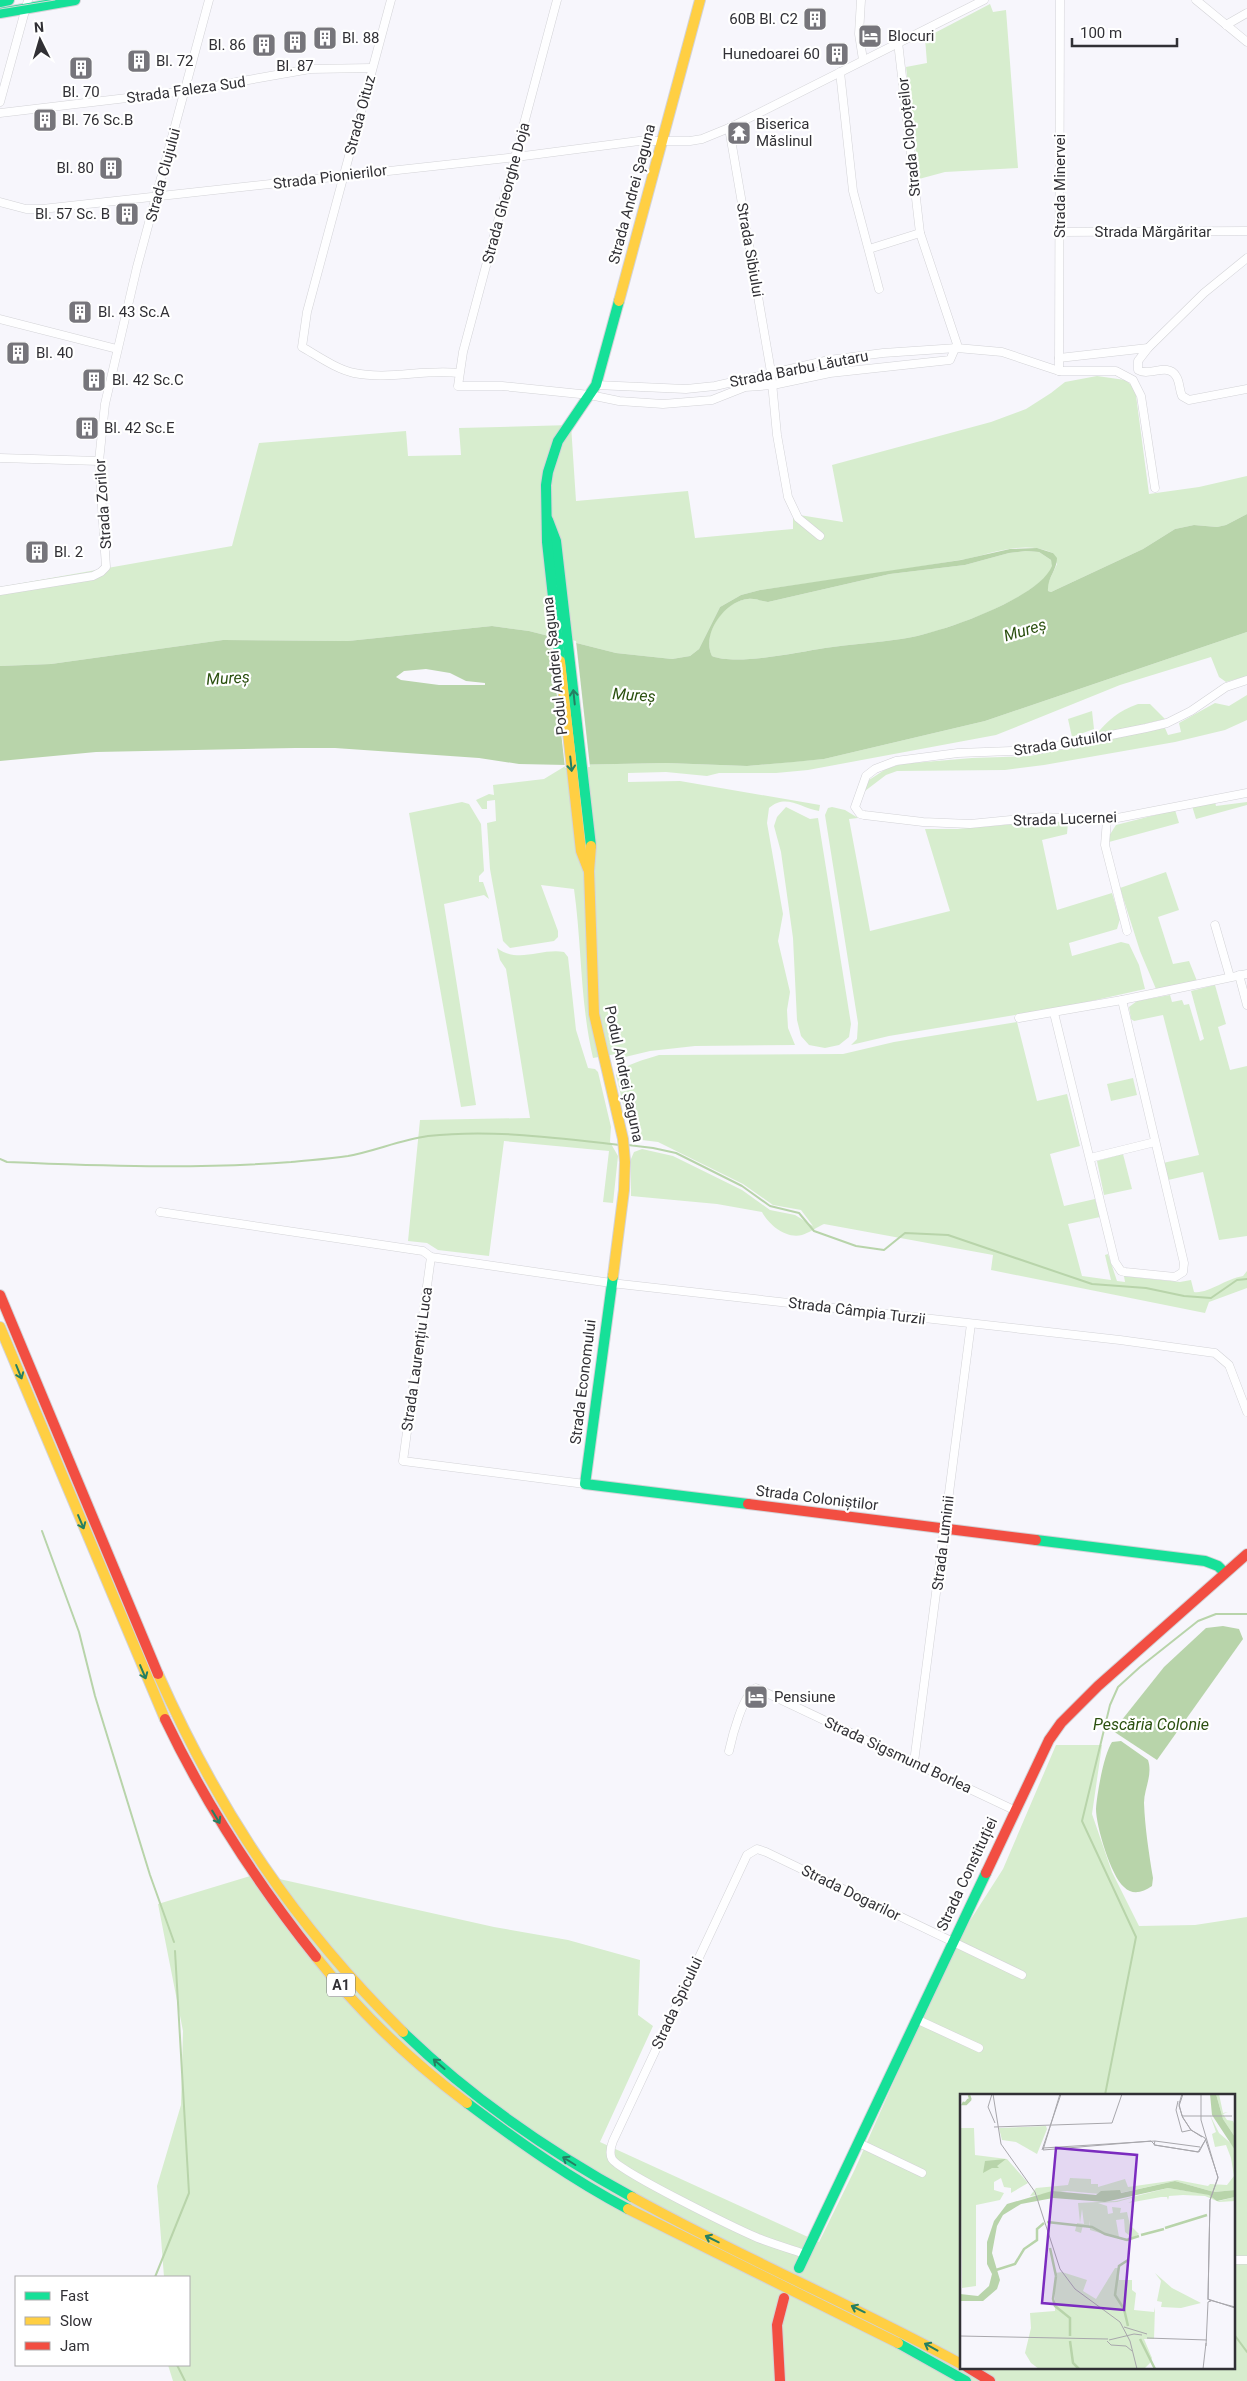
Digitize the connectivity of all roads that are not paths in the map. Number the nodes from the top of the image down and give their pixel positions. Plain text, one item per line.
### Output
1 (9, 0) edge
2 (75, 0) edge
3 (209, 0) edge
4 (391, 0) edge
5 (556, 0) edge
6 (700, 0) edge
7 (862, 0) edge
8 (984, 0) edge
9 (1060, 0) edge
10 (1196, 0) edge
11 (0, 2) edge
12 (27, 4) edge
13 (0, 13) edge
14 (1247, 13) edge
15 (1226, 24) junction
16 (898, 42) junction
17 (1247, 42) edge
18 (863, 60) junction
19 (372, 68) junction
20 (840, 72) junction
21 (186, 91) junction
22 (0, 102) edge
23 (0, 113) edge
24 (729, 128) junction
25 (661, 141) junction
26 (516, 157) junction
27 (344, 174) junction
28 (158, 197) junction
29 (0, 202) edge
30 (1247, 231) edge
31 (1060, 232) junction
32 (920, 233) junction
33 (869, 249) junction
34 (1247, 258) edge
35 (879, 289) dead end
36 (0, 319) edge
37 (1151, 346) junction
38 (957, 348) junction
39 (117, 349) junction
40 (1059, 358) junction
41 (1058, 371) junction
42 (771, 372) junction
43 (459, 373) junction
44 (596, 385) junction
45 (773, 385) junction
46 (1247, 389) edge
47 (590, 395) junction
48 (0, 458) edge
49 (99, 461) junction
50 (1155, 488) dead end
51 (820, 536) dead end
52 (0, 591) edge
53 (1247, 680) edge
54 (1247, 793) edge
55 (855, 807) joint
56 (1107, 820) junction
57 (1215, 925) dead end
58 (1127, 931) dead end
59 (1243, 974) edge
60 (1230, 977) junction
61 (1122, 1000) junction
62 (1247, 1005) edge
63 (1054, 1013) junction
64 (1019, 1018) dead end
65 (1155, 1142) junction
66 (1090, 1158) junction
67 (160, 1212) dead end
68 (431, 1257) junction
69 (611, 1283) junction
70 (0, 1296) edge
71 (971, 1324) junction
72 (0, 1327) edge
73 (1247, 1412) edge
74 (403, 1461) joint
75 (585, 1484) junction
76 (945, 1529) junction
77 (1246, 1558) edge
78 (1225, 1573) junction
79 (728, 1751) dead end
80 (914, 1762) junction
81 (1014, 1810) junction
82 (749, 1852) joint
83 (952, 1942) junction
84 (1022, 1975) dead end
85 (916, 2019) junction
86 (979, 2048) dead end
87 (859, 2143) junction
88 (922, 2173) dead end
89 (805, 2254) junction
90 (1234, 2260) edge
91 (1247, 2260) edge
92 (798, 2268) dead end
93 (784, 2298) dead end
94 (960, 2363) edge
95 (969, 2368) edge
96 (780, 2381) edge
97 (966, 2381) edge
98 (990, 2381) edge

1 - 11 main road
2 - 12 main road
3 - 21 street, Strada Clujului
4 - 19 street, Strada Oituz
5 - 26 street, Strada Gheorghe Doja
6 - 25 main road, Strada Andrei Șaguna
7 - 18 street
8 - 16 street, Strada Pionierilor
9 - 31 street, Strada Minervei
10 - 15 street
12 - 13 main road
12 - 22 street
14 - 15 street
15 - 17 street
16 - 18 street, Strada Pionierilor
16 - 32 street, Strada Clopoțeilor
18 - 20 street, Strada Pionierilor
19 - 21 street, Strada Faleza Sud
19 - 27 street, Strada Oituz
20 - 24 street, Strada Pionierilor
20 - 33 street
21 - 23 street, Strada Faleza Sud
21 - 28 street, Strada Clujului
24 - 25 street, Strada Pionierilor
24 - 42 street, Strada Sibiului
25 - 26 street, Strada Pionierilor
25 - 44 main road, Strada Andrei Șaguna
26 - 27 street, Strada Pionierilor
26 - 43 street, Strada Gheorghe Doja
27 - 28 street, Strada Pionierilor
27 - 43 street, Strada Oituz
28 - 29 street, Strada Pionierilor
28 - 39 street, Strada Clujului
30 - 31 street, Strada Mărgăritar
31 - 40 street, Strada Minervei
32 - 33 street
32 - 38 street, Strada Clopoțeilor
33 - 35 street
34 - 37 street
36 - 39 street
37 - 40 street
37 - 46 street
38 - 41 street, Strada Barbu Lăutaru
38 - 42 street, Strada Barbu Lăutaru
38 - 45 street
39 - 49 street, Strada Zorilor
40 - 41 street, Strada Minervei
41 - 50 street, Strada Barbu Lăutaru
42 - 44 street, Strada Barbu Lăutaru
42 - 45 street, Strada Sibiului
43 - 47 street, Strada Gheorghe Doja
44 - 47 main road, Strada Andrei Șaguna
45 - 47 street
45 - 51 street, Strada Sibiului
47 - 69 main road, Podul Andrei Șaguna
48 - 49 street
49 - 52 street, Strada Zorilor
53 - 55 street, Strada Gutuilor
54 - 56 street, Strada Lucernei
55 - 56 street, Strada Lucernei
56 - 58 street
57 - 60 street
59 - 60 street
59 - 62 street
60 - 61 street
61 - 63 street
61 - 65 street
63 - 64 street
63 - 66 street
65 - 66 street
65 - 66 street
67 - 68 street, Strada Câmpia Turzii
68 - 69 street, Strada Câmpia Turzii
68 - 74 street, Strada Laurențiu Luca
69 - 71 street, Strada Câmpia Turzii
69 - 75 main road, Strada Economului
94 -> 70 main road, A1
71 - 73 street, Strada Câmpia Turzii
71 - 76 street, Strada Luminii
72 -> 97 main road, A1
74 - 75 street, Strada Coloniștilor
75 - 76 main road, Strada Coloniștilor
76 - 78 main road, Strada Coloniștilor
76 - 80 street, Strada Luminii
77 - 78 main road, Strada Constituției
78 - 81 main road, Strada Constituției
79 - 80 street, Strada Sigsmund Borlea
80 - 81 street, Strada Sigsmund Borlea
81 - 83 main road, Strada Constituției
82 - 83 street, Strada Dogarilor
82 - 89 street, Strada Spicului
83 - 84 street, Strada Dogarilor
83 - 85 main road, Strada Constituției
85 - 86 street
85 - 87 main road, Strada Constituției
87 - 88 street
87 - 89 main road, Strada Constituției
89 - 92 main road, Strada Constituției
90 - 91 street
93 - 96 main road
95 - 98 main road

